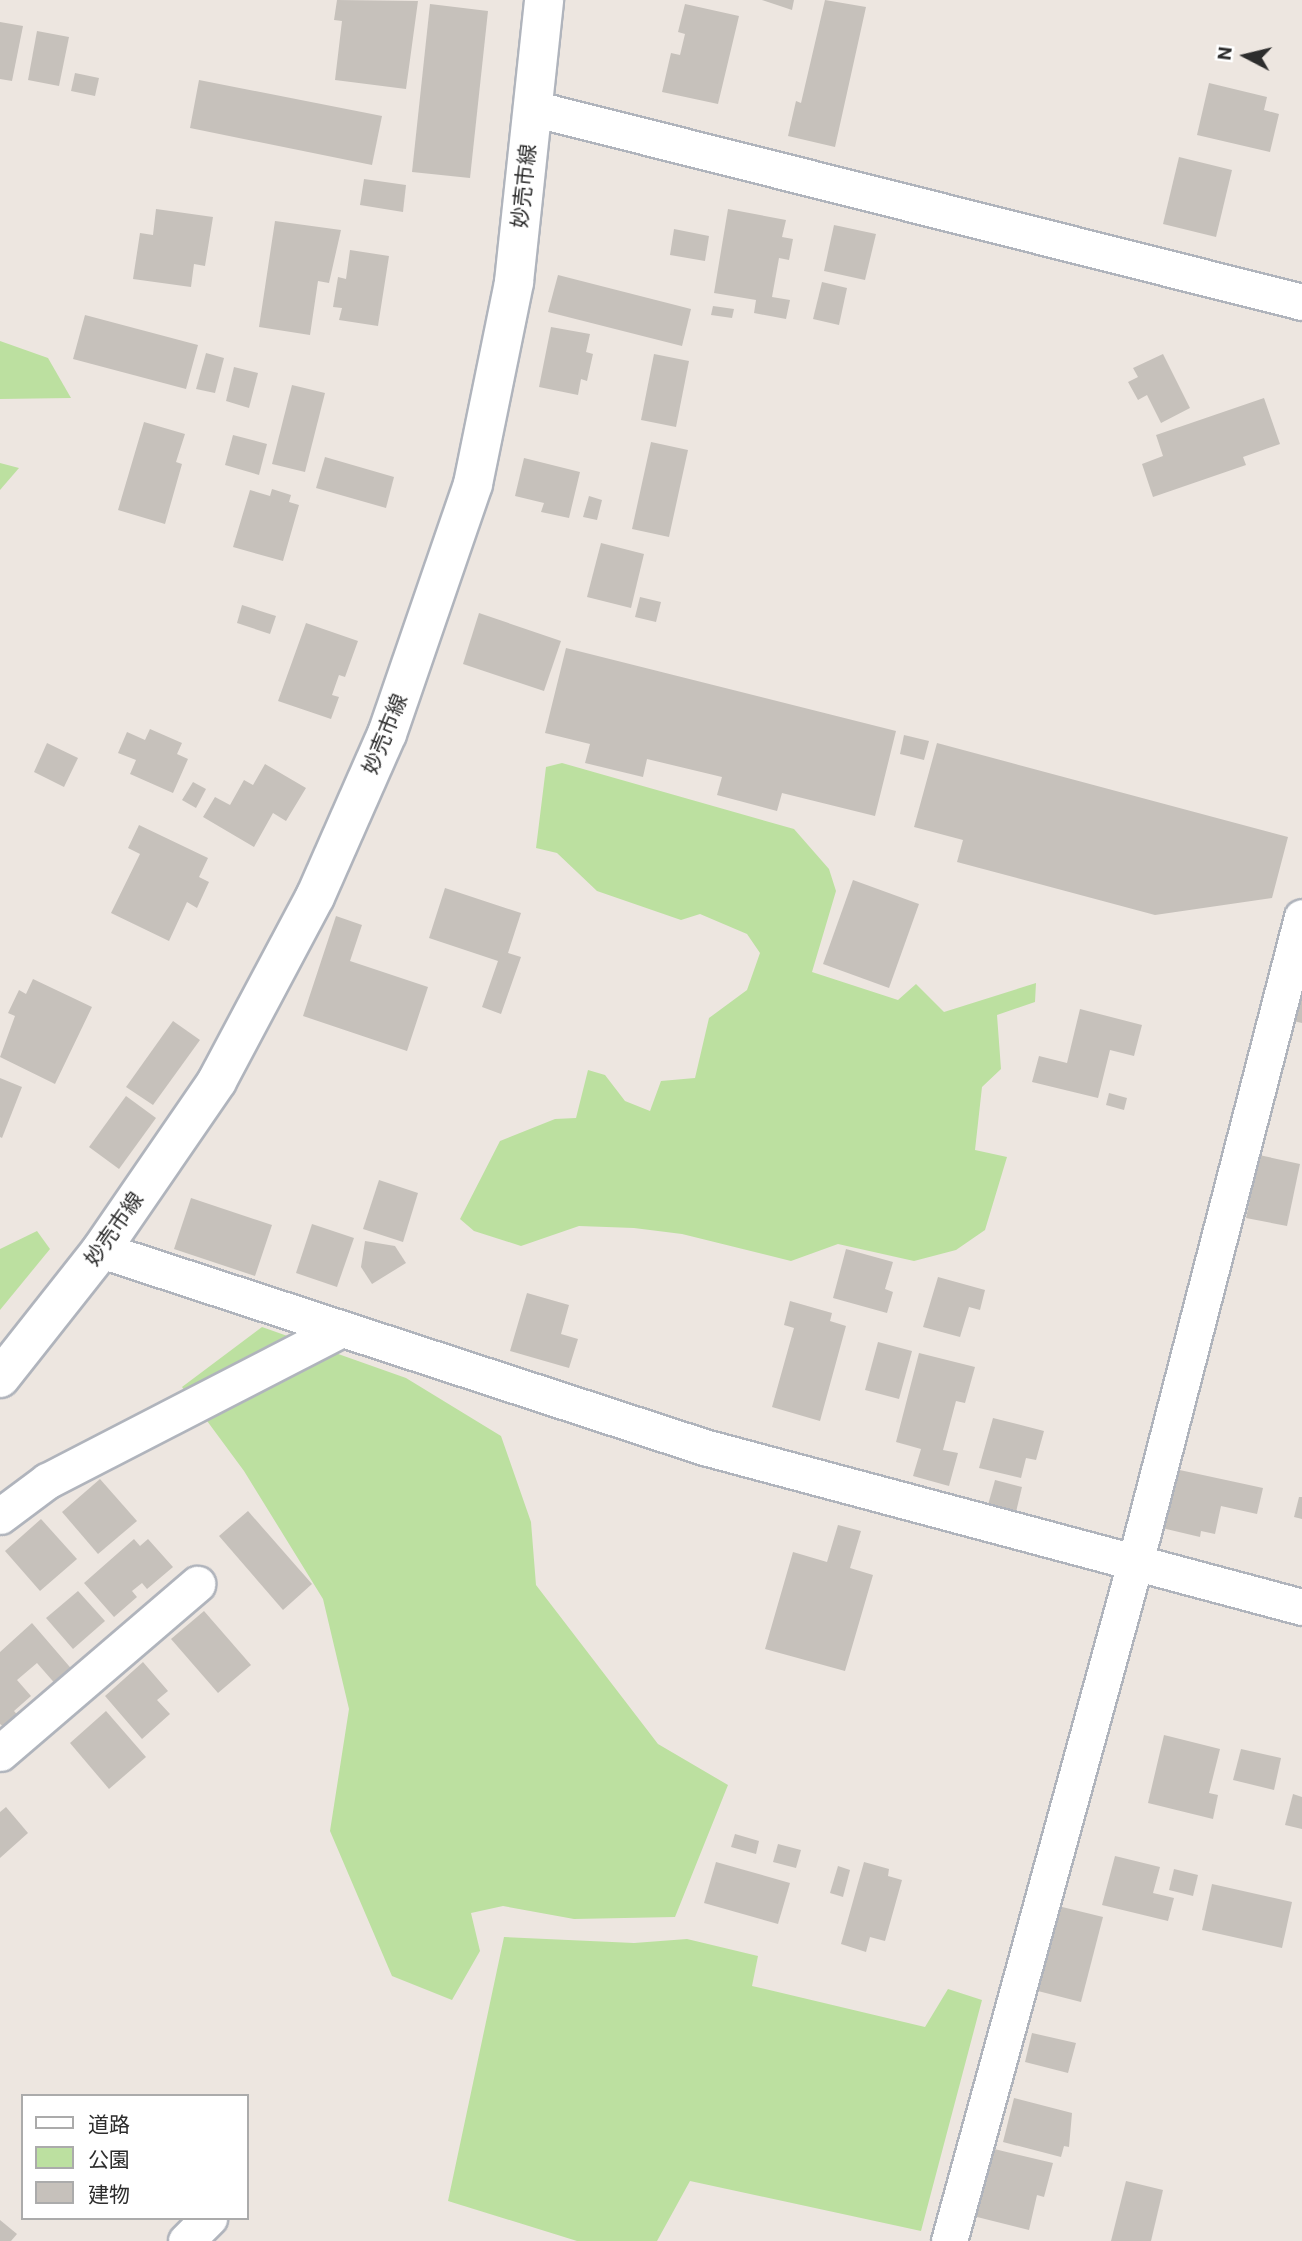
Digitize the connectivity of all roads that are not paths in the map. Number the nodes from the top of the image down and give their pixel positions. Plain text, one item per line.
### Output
1 (544, 0) edge
2 (532, 108) junction
3 (1302, 302) edge
4 (1302, 916) edge
5 (101, 1250) junction
6 (340, 1330) junction
7 (0, 1378) edge
8 (0, 1516) edge
9 (1135, 1563) junction
10 (197, 1584) dead end
11 (1302, 1606) edge
12 (0, 1753) edge
13 (207, 2220) edge
14 (186, 2241) edge
15 (949, 2241) edge

1 - 2 main road, 妙売市線
2 - 3 street
2 - 5 main road, 妙売市線
4 - 9 street
5 - 6 street
5 - 7 main road, 妙売市線
6 - 8 street
6 - 9 street
9 - 11 street
9 - 15 street
10 - 12 street
13 - 14 street

